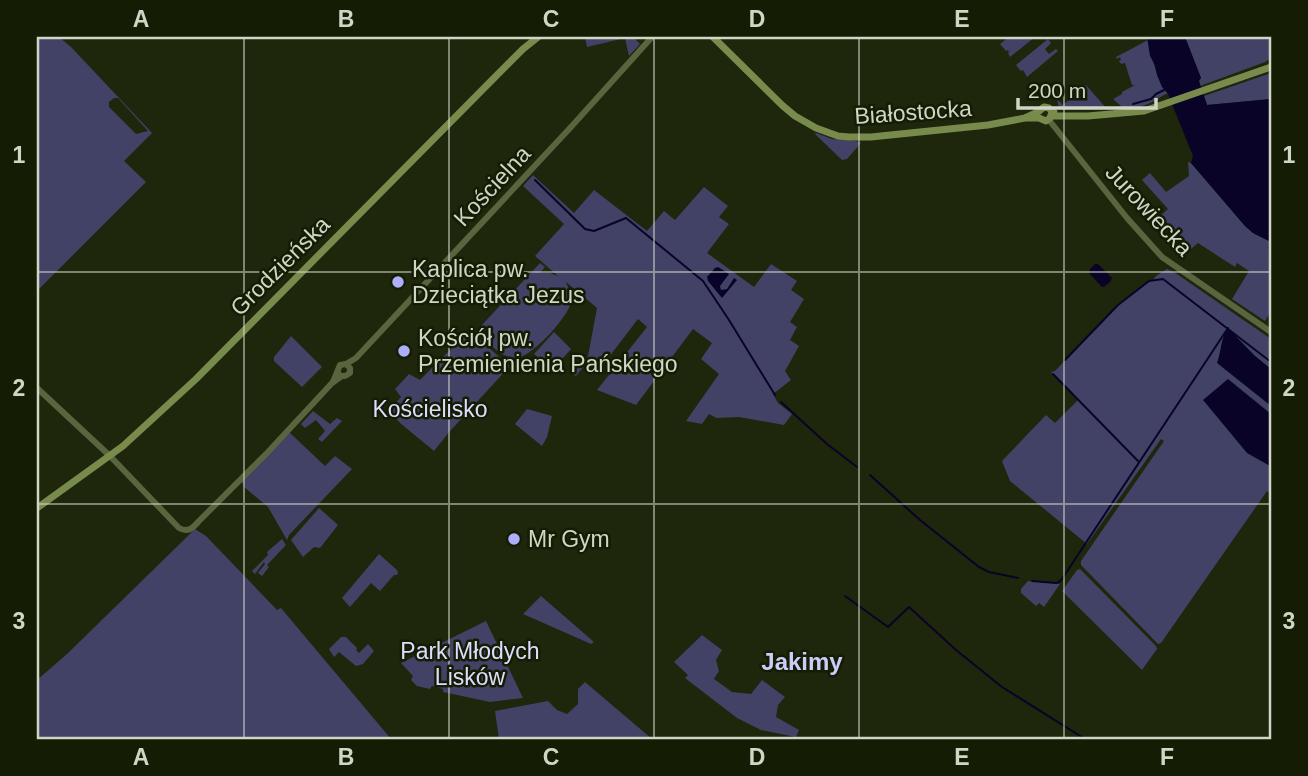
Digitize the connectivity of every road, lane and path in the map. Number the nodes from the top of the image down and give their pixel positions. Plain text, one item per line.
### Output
1 (538, 37) edge
2 (652, 37) edge
3 (713, 37) edge
4 (1271, 67) edge
5 (1038, 115) junction
6 (1050, 116) junction
7 (1271, 332) edge
8 (37, 388) edge
9 (110, 456) junction
10 (37, 508) edge

1 - 9 main road, Grodzieńska
2 - 9 street, Kościelna
3 - 5 main road, Białostocka
4 - 6 main road
5 - 6 main road
5 - 6 main road
6 - 7 street, Jurowiecka
8 - 9 street
9 - 10 main road, Grodzieńska

